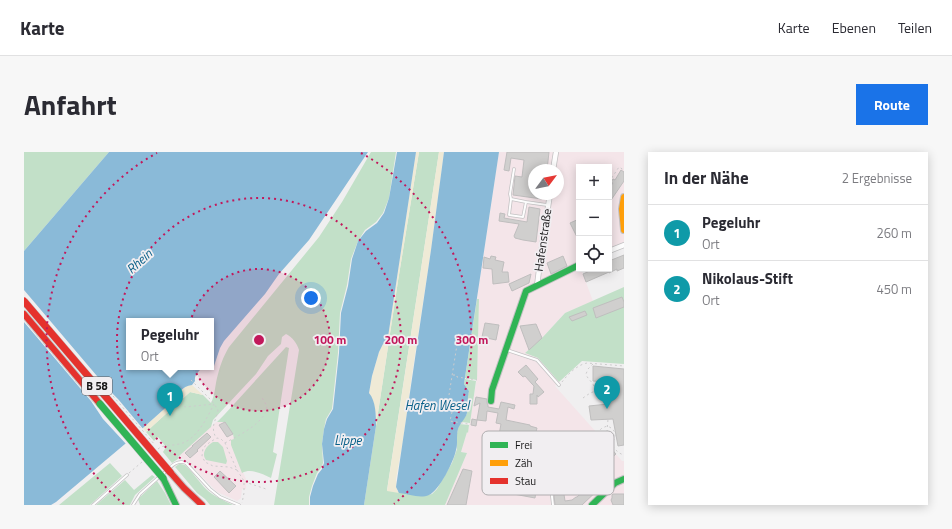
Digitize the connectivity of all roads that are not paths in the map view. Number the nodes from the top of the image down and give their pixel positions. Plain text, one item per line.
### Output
1 (556, 152) edge
2 (555, 164) edge
3 (514, 169) dead end
4 (624, 197) edge
5 (511, 199) junction
6 (549, 200) edge
7 (526, 202) junction
8 (548, 205) junction
9 (624, 230) edge
10 (624, 245) edge
11 (612, 251) edge
12 (576, 266) edge
13 (537, 286) junction
14 (24, 300) edge
15 (24, 314) edge
16 (506, 349) junction
17 (559, 385) dead end
18 (491, 400) dead end
19 (127, 475) road end
20 (624, 479) edge
21 (614, 484) edge
22 (552, 495) edge
23 (602, 495) edge
24 (93, 505) edge
25 (133, 505) edge
26 (176, 505) edge
27 (202, 505) edge
28 (240, 505) edge
29 (553, 505) edge
30 (592, 505) edge

1 - 2 street
3 - 5 lane
4 - 9 main road
5 - 7 lane
5 - 7 lane
6 - 8 street, Hafenstraße
7 - 8 lane
8 - 13 street, Hafenstraße
10 - 11 street
12 - 13 main road
13 - 16 main road
14 - 27 main road, B 58, bridge
15 - 26 main road, B 58, bridge
16 - 17 lane
16 - 18 main road
19 - 24 lane
20 - 21 main road
22 - 29 lane
23 - 30 main road
25 - 28 lane

